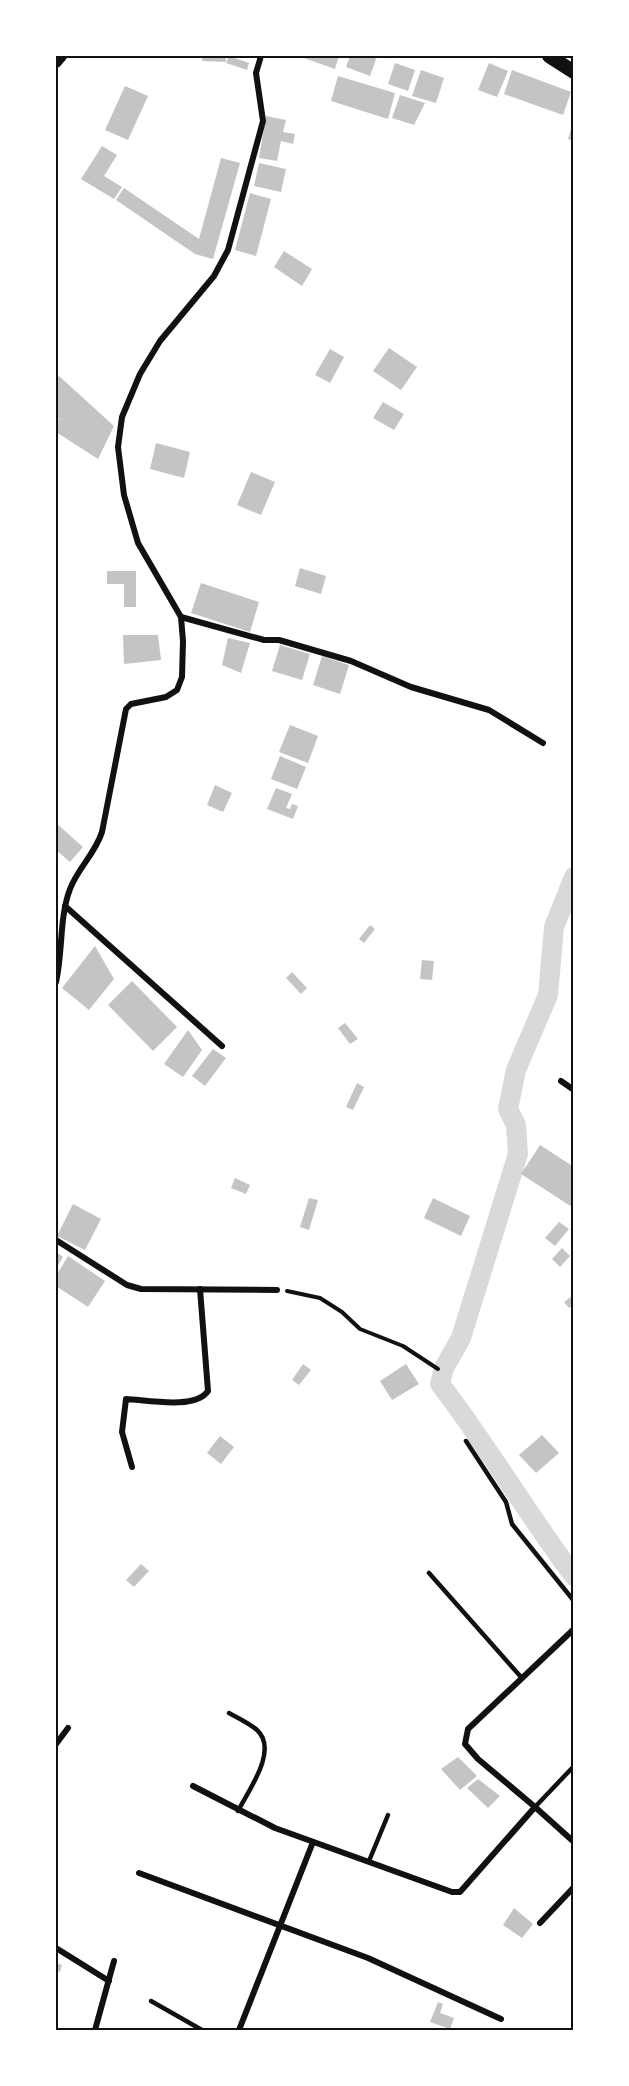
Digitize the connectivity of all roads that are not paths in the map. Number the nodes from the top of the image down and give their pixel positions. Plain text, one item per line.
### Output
1 (61, 56) edge
2 (261, 56) edge
3 (549, 56) edge
4 (56, 62) edge
5 (573, 72) edge
6 (181, 617) junction
7 (543, 743) dead end
8 (65, 906) junction
9 (56, 982) edge
10 (222, 1046) dead end
11 (561, 1081) dead end
12 (573, 1090) edge
13 (56, 1240) edge
14 (200, 1289) junction
15 (277, 1290) road end
16 (466, 1441) dead end
17 (132, 1467) dead end
18 (429, 1573) dead end
19 (573, 1601) edge
20 (573, 1629) edge
21 (521, 1677) junction
22 (229, 1713) dead end
23 (68, 1728) dead end
24 (56, 1744) edge
25 (573, 1766) edge
26 (193, 1786) dead end
27 (535, 1807) junction
28 (238, 1810) junction
29 (388, 1815) dead end
30 (313, 1842) junction
31 (573, 1842) edge
32 (369, 1861) junction
33 (140, 1873) dead end
34 (573, 1887) edge
35 (540, 1923) dead end
36 (282, 1927) junction
37 (56, 1948) edge
38 (114, 1960) dead end
39 (109, 1981) junction
40 (151, 2001) dead end
41 (501, 2019) dead end
42 (242, 2030) edge
43 (95, 2031) edge
44 (202, 2031) edge

1 - 4 main road
2 - 6 street
3 - 5 main road
6 - 7 street
6 - 8 street
8 - 9 street
8 - 10 street
11 - 12 street
13 - 14 street
14 - 15 street
14 - 17 street
16 - 19 lane
18 - 21 lane
20 - 21 street
21 - 27 street
22 - 28 lane
23 - 24 street
25 - 27 lane
26 - 28 street
27 - 31 street
27 - 32 street
28 - 30 street
29 - 32 lane
30 - 32 street
30 - 36 street
33 - 36 street
34 - 35 street
36 - 41 street
36 - 42 street
37 - 39 street
38 - 39 street
39 - 43 street
40 - 44 lane

